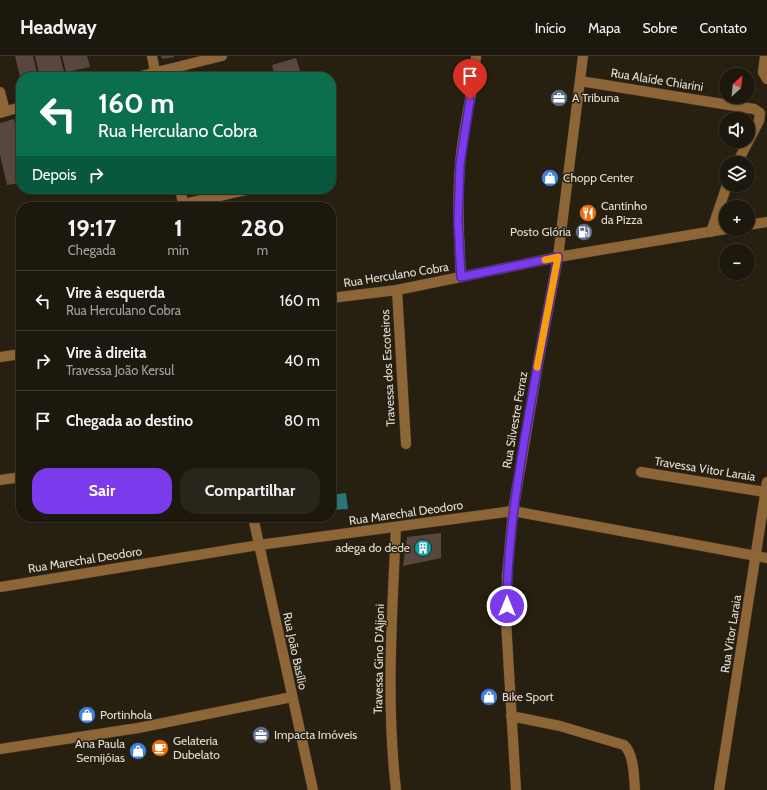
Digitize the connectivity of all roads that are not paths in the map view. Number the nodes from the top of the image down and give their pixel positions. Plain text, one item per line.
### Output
1 (152, 56) edge
2 (222, 56) edge
3 (476, 56) edge
4 (583, 56) edge
5 (765, 56) edge
6 (155, 72) edge
7 (166, 72) edge
8 (767, 79) edge
9 (580, 81) junction
10 (0, 92) edge
11 (16, 108) edge
12 (3, 112) edge
13 (740, 156) edge
14 (725, 192) edge
15 (231, 194) edge
16 (200, 202) edge
17 (767, 222) edge
18 (755, 224) edge
19 (719, 230) edge
20 (711, 232) junction
21 (558, 257) junction
22 (461, 277) junction
23 (397, 290) junction
24 (336, 297) edge
25 (16, 355) edge
26 (0, 357) edge
27 (406, 444) dead end
28 (640, 472) dead end
29 (16, 478) edge
30 (0, 480) edge
31 (767, 482) edge
32 (765, 492) junction
33 (513, 511) junction
34 (254, 522) edge
35 (396, 528) junction
36 (260, 545) junction
37 (756, 556) junction
38 (767, 558) edge
39 (0, 587) edge
40 (292, 696) junction
41 (511, 716) junction
42 (0, 749) edge
43 (313, 790) edge
44 (396, 790) edge
45 (516, 790) edge
46 (635, 790) edge
47 (720, 790) edge

1 - 6 street
2 - 7 street
3 - 22 street
4 - 9 street, Rua Silvestre Ferraz
5 - 8 street
9 - 13 street, Rua Alaíde Chiarini
9 - 21 street, Rua Silvestre Ferraz
10 - 12 street
11 - 12 street
14 - 20 street
15 - 16 street
17 - 18 street
19 - 20 street, Rua Herculano Cobra
20 - 21 street, Rua Herculano Cobra
21 - 22 street, Rua Herculano Cobra
21 - 33 street, Rua Silvestre Ferraz
22 - 23 street, Rua Herculano Cobra
23 - 24 street, Rua Herculano Cobra
23 - 27 street, Travessa dos Escoteiros
25 - 26 street
28 - 32 street, Travessa Vitor Laraia
29 - 30 street
31 - 32 street, Rua Vitor Laraia
32 - 37 street, Rua Vitor Laraia
33 - 35 street, Rua Marechal Deodoro
33 - 37 street, Rua Marechal Deodoro
33 - 41 street, Rua Silvestre Ferraz
34 - 36 street, Rua João Basílio
35 - 36 street, Rua Marechal Deodoro
35 - 44 street, Travessa Gino D'Ajjoni
36 - 39 street, Rua Marechal Deodoro
36 - 40 street, Rua João Basílio
37 - 38 street, Rua Marechal Deodoro
37 - 47 street, Rua Vitor Laraia
40 - 42 street
40 - 43 street, Rua João Basílio
41 - 45 street, Rua Silvestre Ferraz
41 - 46 street

